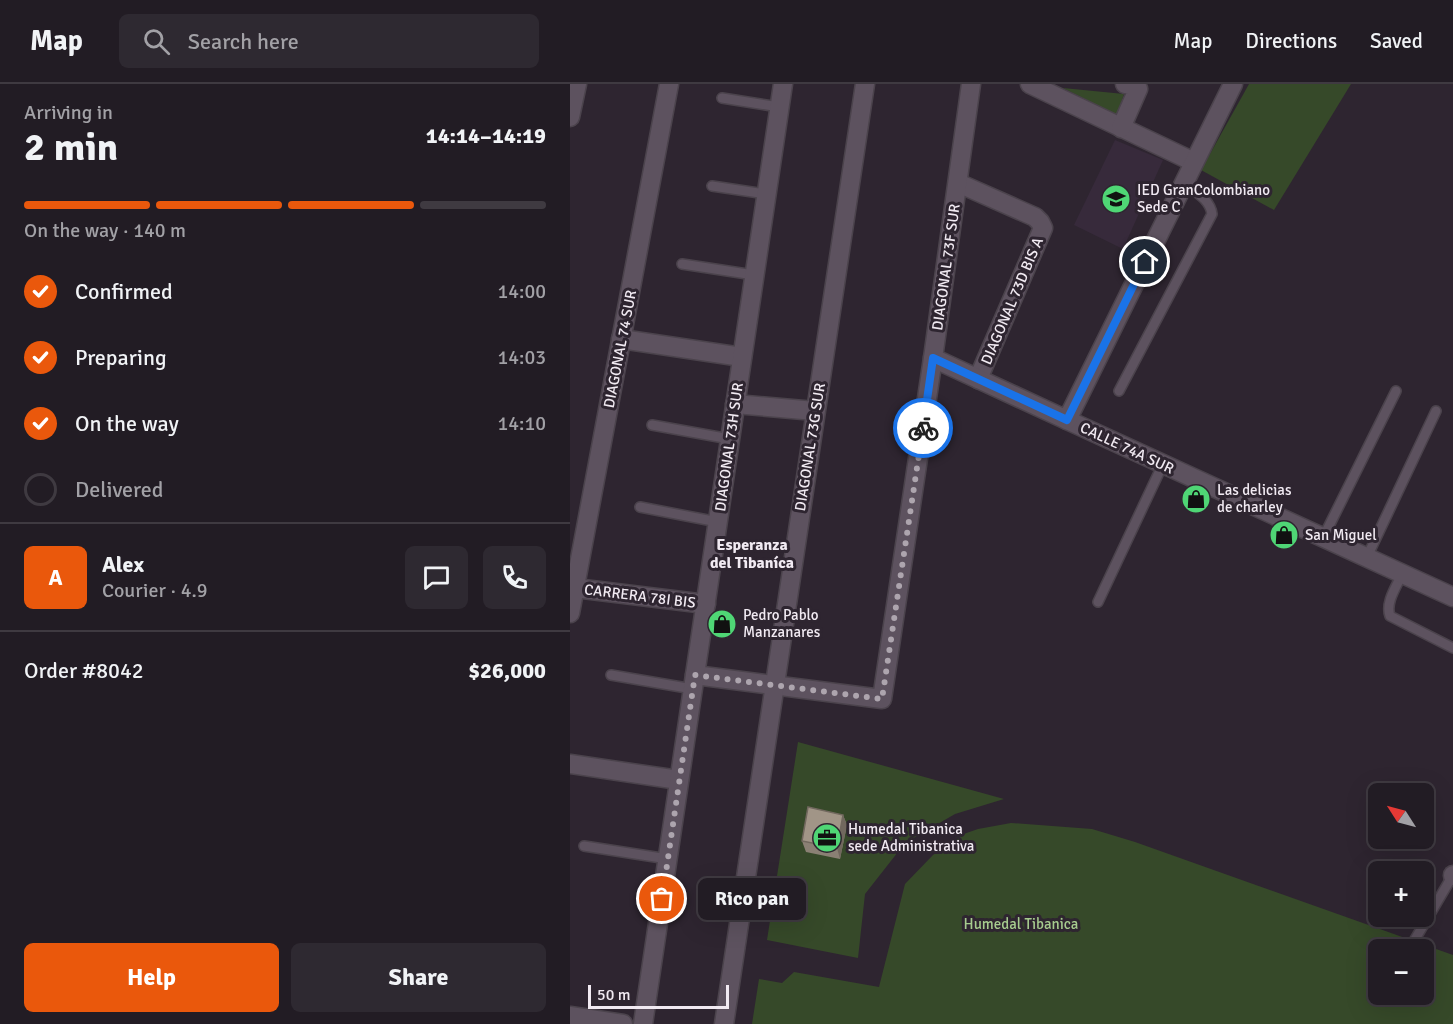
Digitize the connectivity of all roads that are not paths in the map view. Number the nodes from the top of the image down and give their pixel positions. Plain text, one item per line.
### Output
1 (577, 84) edge
2 (669, 84) edge
3 (783, 84) edge
4 (864, 84) edge
5 (971, 84) edge
6 (1030, 84) edge
7 (1125, 84) edge
8 (1233, 84) edge
9 (722, 98) dead end
10 (780, 107) junction
11 (570, 117) edge
12 (1121, 128) junction
13 (1194, 162) junction
14 (958, 183) junction
15 (1184, 183) junction
16 (712, 186) dead end
17 (766, 194) junction
18 (682, 264) dead end
19 (754, 275) junction
20 (621, 339) junction
21 (742, 357) junction
22 (933, 358) junction
23 (978, 379) junction
24 (1396, 391) dead end
25 (1119, 392) dead end
26 (735, 404) junction
27 (815, 411) junction
28 (1436, 411) dead end
29 (1067, 420) junction
30 (652, 425) dead end
31 (730, 439) junction
32 (1163, 464) junction
33 (1197, 480) junction
34 (1187, 501) dead end
35 (640, 507) dead end
36 (718, 522) junction
37 (1323, 537) junction
38 (1367, 558) junction
39 (1402, 574) junction
40 (575, 588) junction
41 (1453, 597) edge
42 (1098, 602) dead end
43 (706, 604) junction
44 (570, 613) edge
45 (1453, 648) edge
46 (611, 675) dead end
47 (694, 682) junction
48 (774, 685) junction
49 (570, 764) edge
50 (679, 780) junction
51 (584, 846) dead end
52 (668, 859) junction
53 (1453, 875) edge
54 (1415, 939) edge
55 (570, 1016) edge
56 (623, 1024) edge
57 (643, 1024) edge
58 (724, 1024) edge

1 - 11 street
2 - 20 street, DIAGONAL 74 SUR
3 - 10 street, DIAGONAL 73H SUR
4 - 27 street, DIAGONAL 73G SUR
5 - 14 street, DIAGONAL 73F SUR
6 - 12 street
7 - 12 street
8 - 13 street
9 - 10 lane
10 - 17 street, DIAGONAL 73H SUR
12 - 13 street
13 - 15 street
14 - 22 street, DIAGONAL 73F SUR
14 - 23 street, DIAGONAL 73D BIS A
15 - 25 lane
15 - 29 street
16 - 17 lane
17 - 19 street, DIAGONAL 73H SUR
18 - 19 lane
19 - 21 street, DIAGONAL 73H SUR
20 - 21 street
20 - 40 street, DIAGONAL 74 SUR
21 - 26 street, DIAGONAL 73H SUR
22 - 23 street, CALLE 74A SUR
22 - 48 street, DIAGONAL 73F SUR
23 - 29 street, CALLE 74A SUR
24 - 37 lane
26 - 27 street
26 - 31 street, DIAGONAL 73H SUR
27 - 48 street, DIAGONAL 73G SUR
28 - 38 lane
29 - 32 street, CALLE 74A SUR
30 - 31 lane
31 - 36 street, DIAGONAL 73H SUR
32 - 33 street, CALLE 74A SUR
32 - 42 lane
33 - 34 lane
33 - 37 street, CALLE 74A SUR
35 - 36 lane
36 - 43 street, DIAGONAL 73H SUR
37 - 38 street, CALLE 74A SUR
38 - 39 street, CALLE 74A SUR
39 - 41 street, CALLE 74A SUR
39 - 45 lane
40 - 43 street, CARRERA 78I BIS
40 - 44 street, DIAGONAL 74 SUR
43 - 47 street, DIAGONAL 73H SUR
46 - 47 lane
47 - 48 street
47 - 50 street, DIAGONAL 73H SUR
48 - 58 street, DIAGONAL 73G SUR
49 - 50 street
50 - 52 street, DIAGONAL 73H SUR
51 - 52 lane
52 - 57 street, DIAGONAL 73H SUR
53 - 54 lane
55 - 56 street

